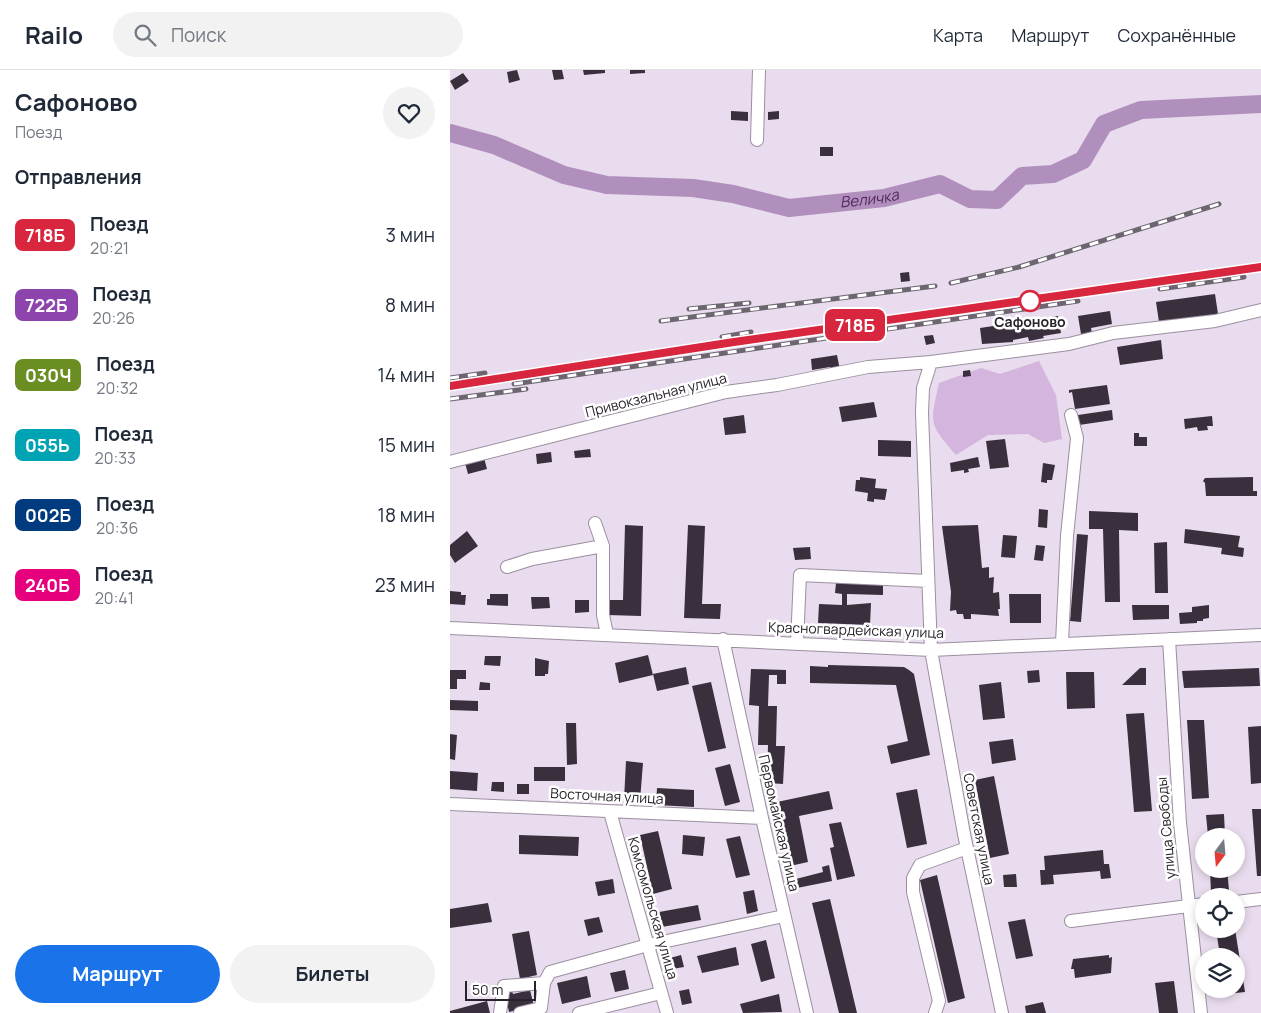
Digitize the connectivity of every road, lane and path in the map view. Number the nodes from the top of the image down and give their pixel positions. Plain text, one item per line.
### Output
1 (759, 70) edge
2 (757, 140) dead end
3 (1261, 310) edge
4 (931, 362) junction
5 (1071, 415) dead end
6 (450, 462) edge
7 (595, 523) dead end
8 (603, 546) junction
9 (507, 567) dead end
10 (928, 581) junction
11 (450, 628) edge
12 (607, 634) junction
13 (1261, 635) edge
14 (723, 639) junction
15 (1169, 639) junction
16 (797, 643) junction
17 (1062, 643) junction
18 (930, 650) junction
19 (450, 804) edge
20 (610, 812) junction
21 (762, 818) junction
22 (967, 848) junction
23 (1261, 899) edge
24 (1245, 901) edge
25 (1188, 905) junction
26 (1195, 905) edge
27 (784, 916) junction
28 (1071, 921) dead end
29 (648, 945) junction
30 (544, 982) junction
31 (661, 993) junction
32 (500, 1013) edge
33 (520, 1013) edge
34 (579, 1013) edge
35 (667, 1013) edge
36 (807, 1013) edge
37 (935, 1013) edge
38 (1002, 1013) edge
39 (1201, 1013) edge

1 - 2 street
3 - 4 street, Привокзальная улица
4 - 6 street, Привокзальная улица
4 - 10 street
5 - 17 street
7 - 8 street
8 - 9 street
8 - 12 street
10 - 16 street
10 - 18 street
11 - 12 street, Красногвардейская улица
12 - 14 street, Красногвардейская улица
13 - 15 street, Красногвардейская улица
14 - 16 street, Красногвардейская улица
14 - 21 street, Первомайская улица
15 - 17 street, Красногвардейская улица
15 - 25 street, улица Свободы
16 - 18 street, Красногвардейская улица
17 - 18 street, Красногвардейская улица
18 - 22 street, Советская улица
19 - 20 street, Восточная улица
20 - 21 street, Восточная улица
20 - 29 street, Комсомольская улица
21 - 27 street, Первомайская улица
22 - 37 street
22 - 38 street, Советская улица
23 - 24 street
25 - 26 street
25 - 28 street
25 - 39 street, улица Свободы
27 - 29 street
27 - 36 street, Первомайская улица
29 - 30 street
29 - 31 street, Комсомольская улица
30 - 32 street
30 - 33 street
31 - 34 street
31 - 35 street, Комсомольская улица

